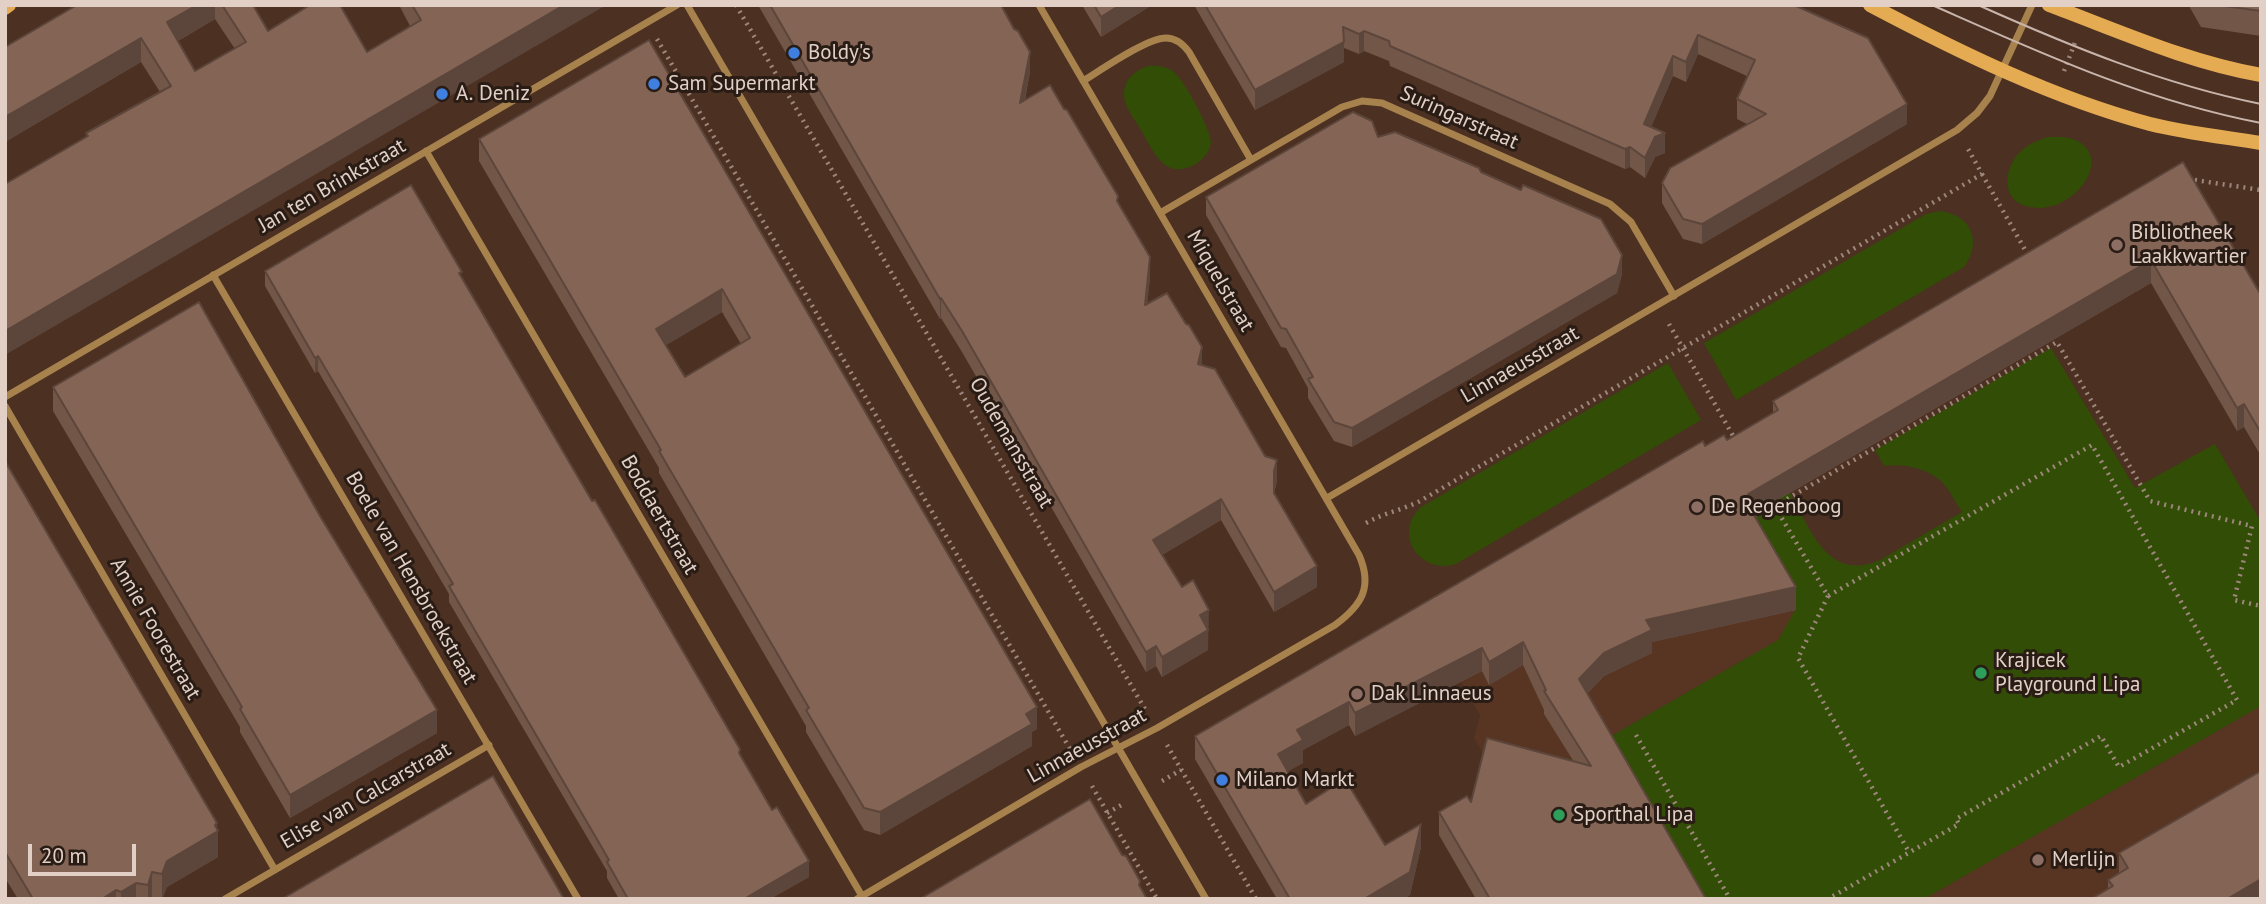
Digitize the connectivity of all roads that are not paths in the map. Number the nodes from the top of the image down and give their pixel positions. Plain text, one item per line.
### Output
1 (677, 5) edge
2 (687, 5) edge
3 (1039, 5) edge
4 (1870, 5) edge
5 (2032, 5) edge
6 (2049, 5) edge
7 (2003, 69) junction
8 (2261, 75) edge
9 (1083, 81) junction
10 (2261, 143) edge
11 (426, 151) junction
12 (1251, 160) junction
13 (1160, 213) junction
14 (214, 275) junction
15 (1674, 296) junction
16 (5, 397) edge
17 (5, 406) edge
18 (1327, 498) junction
19 (489, 745) junction
20 (1118, 748) junction
21 (275, 870) junction
22 (859, 897) edge
23 (225, 899) edge
24 (578, 899) edge
25 (1206, 899) edge

1 - 11 street, Jan ten Brinkstraat
2 - 20 street
3 - 9 street, Miquelstraat
4 - 7 street
5 - 7 street, Linnaeusstraat
6 - 8 street
7 - 10 street
7 - 15 street, Linnaeusstraat
9 - 12 street
9 - 13 street, Miquelstraat
11 - 14 street, Jan ten Brinkstraat
11 - 22 street, Boddaertstraat
12 - 13 street, Suringarstraat
12 - 15 street, Suringarstraat
13 - 18 street, Miquelstraat
14 - 16 street, Jan ten Brinkstraat
14 - 19 street, Boele van Hensbroekstraat
15 - 18 street, Linnaeusstraat
17 - 21 street, Annie Foorestraat
18 - 20 street, Linnaeusstraat
19 - 21 street, Elise van Calcarstraat
19 - 24 street, Boele van Hensbroekstraat
20 - 22 street, Linnaeusstraat
20 - 25 street
21 - 23 street, Elise van Calcarstraat

